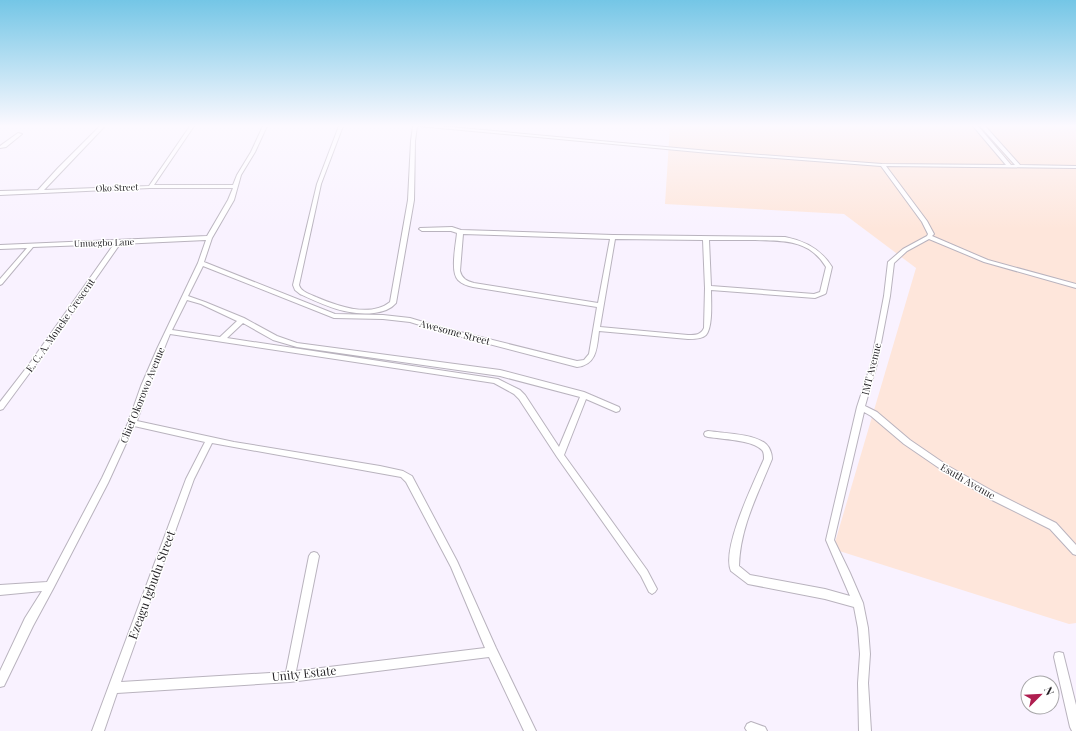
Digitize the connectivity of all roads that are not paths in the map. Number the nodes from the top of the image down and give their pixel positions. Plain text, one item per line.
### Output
1 (69, 160) edge
2 (169, 160) edge
3 (248, 160) edge
4 (328, 160) edge
5 (412, 160) edge
6 (817, 160) edge
7 (1005, 160) edge
8 (1013, 160) edge
9 (882, 165) junction
10 (1009, 165) junction
11 (1018, 165) junction
12 (1076, 167) edge
13 (235, 186) junction
14 (150, 187) junction
15 (39, 192) junction
16 (0, 193) edge
17 (422, 229) dead end
18 (460, 232) junction
19 (613, 237) junction
20 (209, 238) junction
21 (706, 238) junction
22 (929, 238) junction
23 (118, 242) junction
24 (31, 246) junction
25 (0, 247) edge
26 (201, 262) junction
27 (0, 283) edge
28 (1076, 286) edge
29 (708, 288) junction
30 (184, 297) junction
31 (600, 304) junction
32 (242, 320) junction
33 (597, 329) junction
34 (169, 332) junction
35 (222, 340) junction
36 (584, 395) junction
37 (0, 407) edge
38 (862, 407) junction
39 (616, 409) dead end
40 (132, 423) junction
41 (708, 434) dead end
42 (210, 440) junction
43 (560, 454) junction
44 (1076, 550) edge
45 (314, 556) dead end
46 (50, 586) junction
47 (652, 589) dead end
48 (0, 590) edge
49 (858, 603) junction
50 (492, 652) junction
51 (1059, 657) dead end
52 (290, 677) junction
53 (0, 682) edge
54 (114, 688) junction
55 (1076, 727) edge
56 (98, 731) edge
57 (530, 731) edge
58 (865, 731) edge

1 - 15 street
2 - 14 street
3 - 13 street, Chief Okorowo Avenue
4 - 5 street
6 - 9 street
7 - 10 street
8 - 11 street
9 - 10 street
9 - 22 street
10 - 11 street
11 - 12 street
13 - 14 street, Oko Street
13 - 20 street, Chief Okorowo Avenue
14 - 15 street, Oko Street
15 - 16 street, Oko Street
17 - 18 street
18 - 19 street
18 - 31 street
19 - 21 street
19 - 31 street, Awesome Street
20 - 23 street, Umuegbo Lane
20 - 26 street, Chief Okorowo Avenue
21 - 29 street
21 - 29 street
22 - 28 street
22 - 38 street, IMT Avenue
23 - 24 street, Umuegbo Lane
23 - 37 street, E. C. A. Moneke Crescent
24 - 25 street, Umuegbo Lane
24 - 27 street
26 - 30 street, Chief Okorowo Avenue
26 - 33 street, Awesome Street
29 - 33 street
30 - 32 street
30 - 34 street, Chief Okorowo Avenue
31 - 33 street, Awesome Street
32 - 35 street
32 - 36 street
34 - 35 street
34 - 40 street, Chief Okorowo Avenue
35 - 43 street
36 - 39 street
36 - 43 street
38 - 44 street, Esuth Avenue
38 - 49 street, IMT Avenue
40 - 42 street
40 - 46 street, Chief Okorowo Avenue
41 - 49 street
42 - 50 street
42 - 54 street, Ezeagu Igbudu Street
43 - 47 street
45 - 52 street
46 - 48 street
46 - 53 street, Chief Okorowo Avenue
49 - 58 street, IMT Avenue
50 - 52 street, Unity Estate
50 - 57 street
51 - 55 street
52 - 54 street, Unity Estate
54 - 56 street, Ezeagu Igbudu Street

